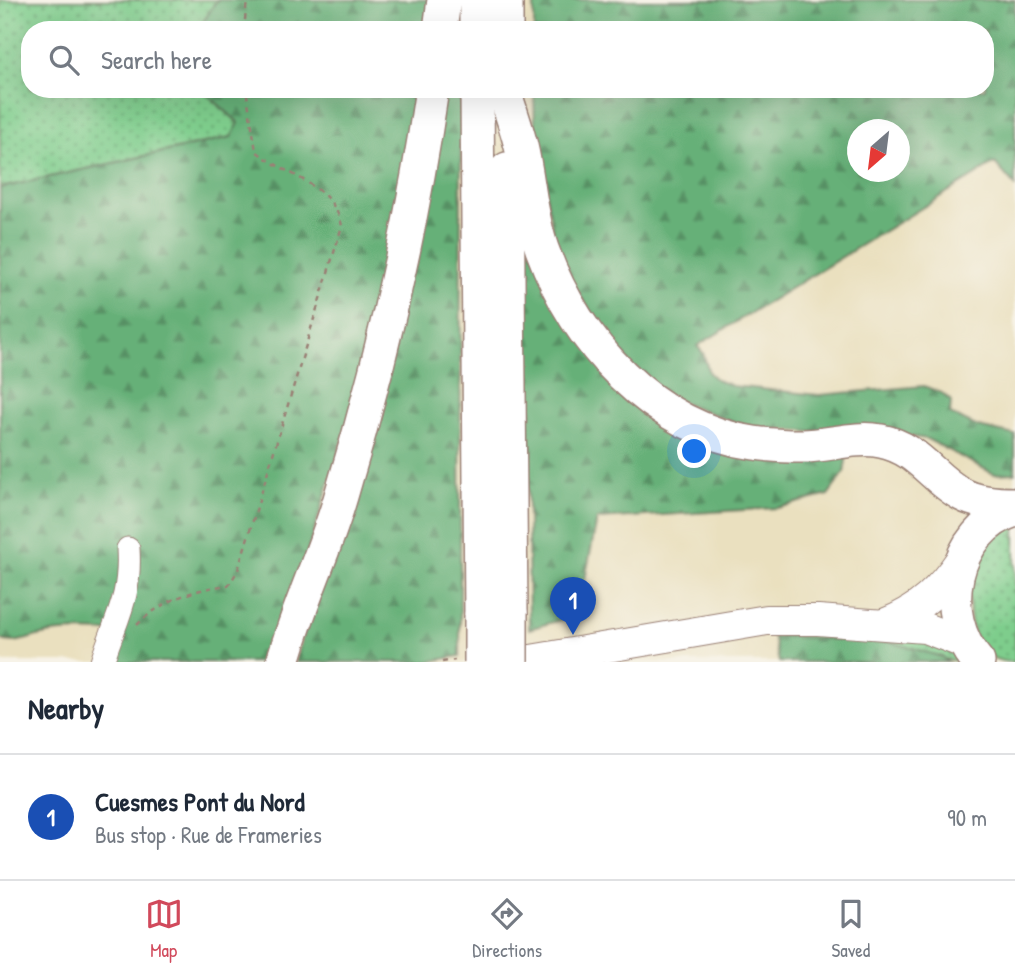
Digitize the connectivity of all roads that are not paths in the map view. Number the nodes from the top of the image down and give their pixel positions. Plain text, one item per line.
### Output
1 (444, 0) edge
2 (476, 0) edge
3 (506, 0) edge
4 (441, 21) edge
5 (476, 21) edge
6 (506, 21) edge
7 (430, 98) edge
8 (497, 98) edge
9 (499, 98) edge
10 (1015, 507) edge
11 (128, 549) dead end
12 (962, 558) junction
13 (496, 615) junction
14 (884, 624) junction
15 (971, 653) edge
16 (102, 662) edge
17 (283, 662) edge
18 (481, 662) edge
19 (512, 662) edge
20 (519, 662) edge

1 - 4 highway
2 - 5 highway
3 - 6 highway
7 - 17 highway
8 - 13 highway
9 - 10 highway
10 - 12 highway
11 - 16 street
12 - 14 main road
12 - 15 highway
13 - 18 highway, bridge
13 - 19 highway, bridge
14 - 15 main road
14 - 20 main road

